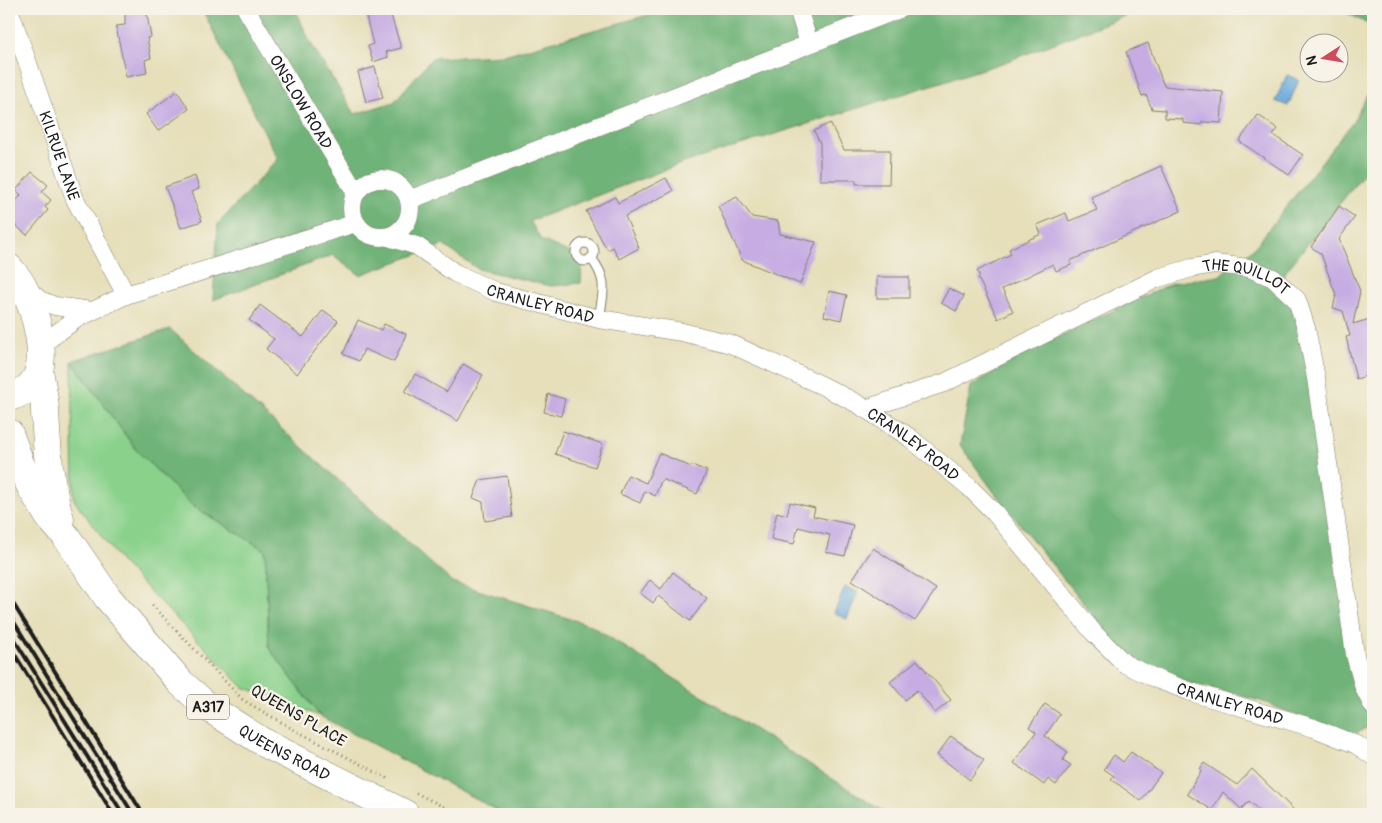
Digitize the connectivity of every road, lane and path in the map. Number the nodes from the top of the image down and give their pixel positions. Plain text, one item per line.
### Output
1 (9, 9) edge
2 (246, 9) edge
3 (798, 9) edge
4 (899, 9) edge
5 (809, 44) junction
6 (356, 193) junction
7 (409, 200) junction
8 (356, 223) junction
9 (388, 236) junction
10 (591, 258) dead end
11 (16, 277) edge
12 (126, 295) junction
13 (91, 311) junction
14 (599, 319) junction
15 (40, 358) junction
16 (9, 397) edge
17 (865, 409) junction
18 (9, 432) edge
19 (65, 535) junction
20 (152, 605) dead end
21 (1373, 706) edge
22 (1373, 756) edge
23 (382, 796) junction
24 (409, 803) edge
25 (458, 814) edge

1 - 12 street, KILRUE LANE
2 - 6 street, ONSLOW ROAD
3 - 5 street
4 - 5 street
5 - 7 street
6 - 7 street
6 - 8 street
7 - 9 street
8 - 9 street
8 - 12 street
9 - 14 street, CRANLEY ROAD
10 - 14 lane
11 - 13 street
11 - 15 main road, QUEENS ROAD
12 - 13 street
13 - 15 street
14 - 17 street, CRANLEY ROAD
15 - 16 main road
15 - 19 main road, QUEENS ROAD / A317
17 - 21 street, THE QUILLOT
17 - 22 street, CRANLEY ROAD
18 - 19 main road, QUEENS ROAD / A317
19 - 23 main road, QUEENS ROAD / A317
20 - 23 path, QUEENS PLACE
23 - 24 main road, QUEENS ROAD / A317
24 - 25 path

